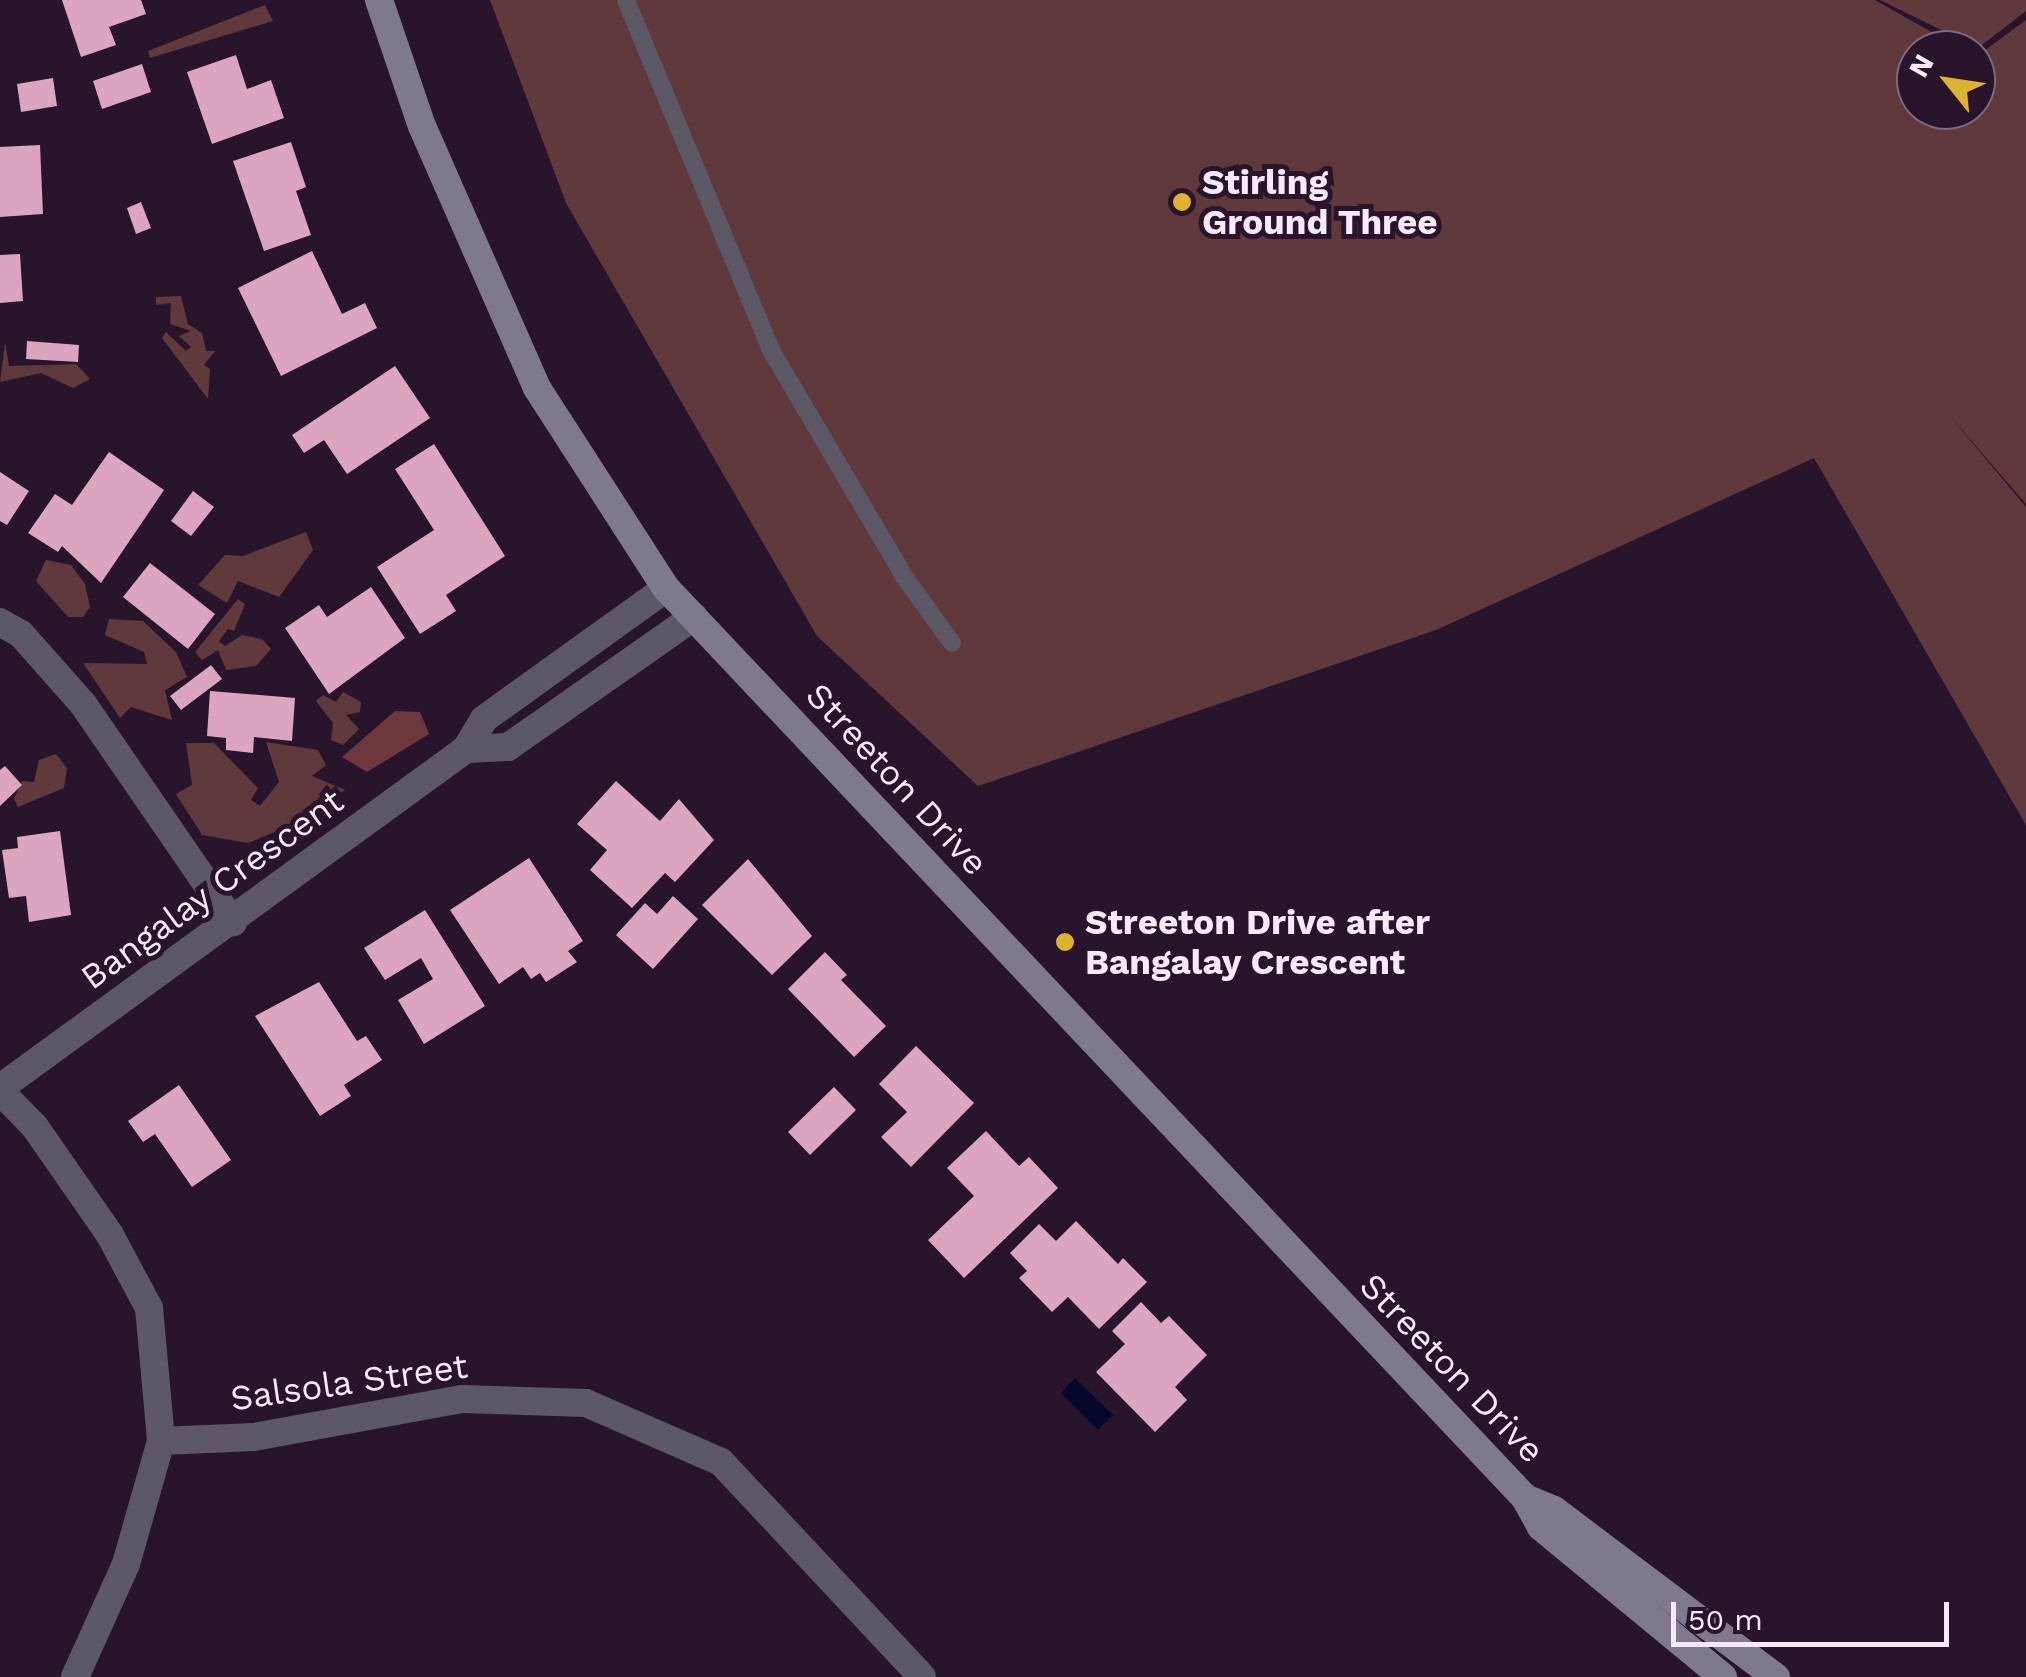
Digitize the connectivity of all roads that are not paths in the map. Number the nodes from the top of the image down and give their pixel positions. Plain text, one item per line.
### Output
1 (379, 0) edge
2 (626, 0) edge
3 (666, 588) junction
4 (694, 617) junction
5 (0, 622) edge
6 (952, 643) dead end
7 (466, 748) junction
8 (233, 922) junction
9 (0, 1089) edge
10 (161, 1441) junction
11 (1526, 1498) junction
12 (74, 1677) edge
13 (922, 1677) edge
14 (1723, 1677) edge
15 (1776, 1677) edge

1 - 3 main road, Streeton Drive
2 - 6 lane
3 - 4 main road, Streeton Drive
3 - 7 street, Bangalay Crescent
4 - 7 street
4 - 11 main road, Streeton Drive
5 - 8 street
7 - 8 street, Bangalay Crescent
8 - 9 street, Bangalay Crescent
9 - 10 street
10 - 12 street
10 - 13 street, Salsola Street
11 - 14 main road, Streeton Drive
11 - 15 main road, Streeton Drive

